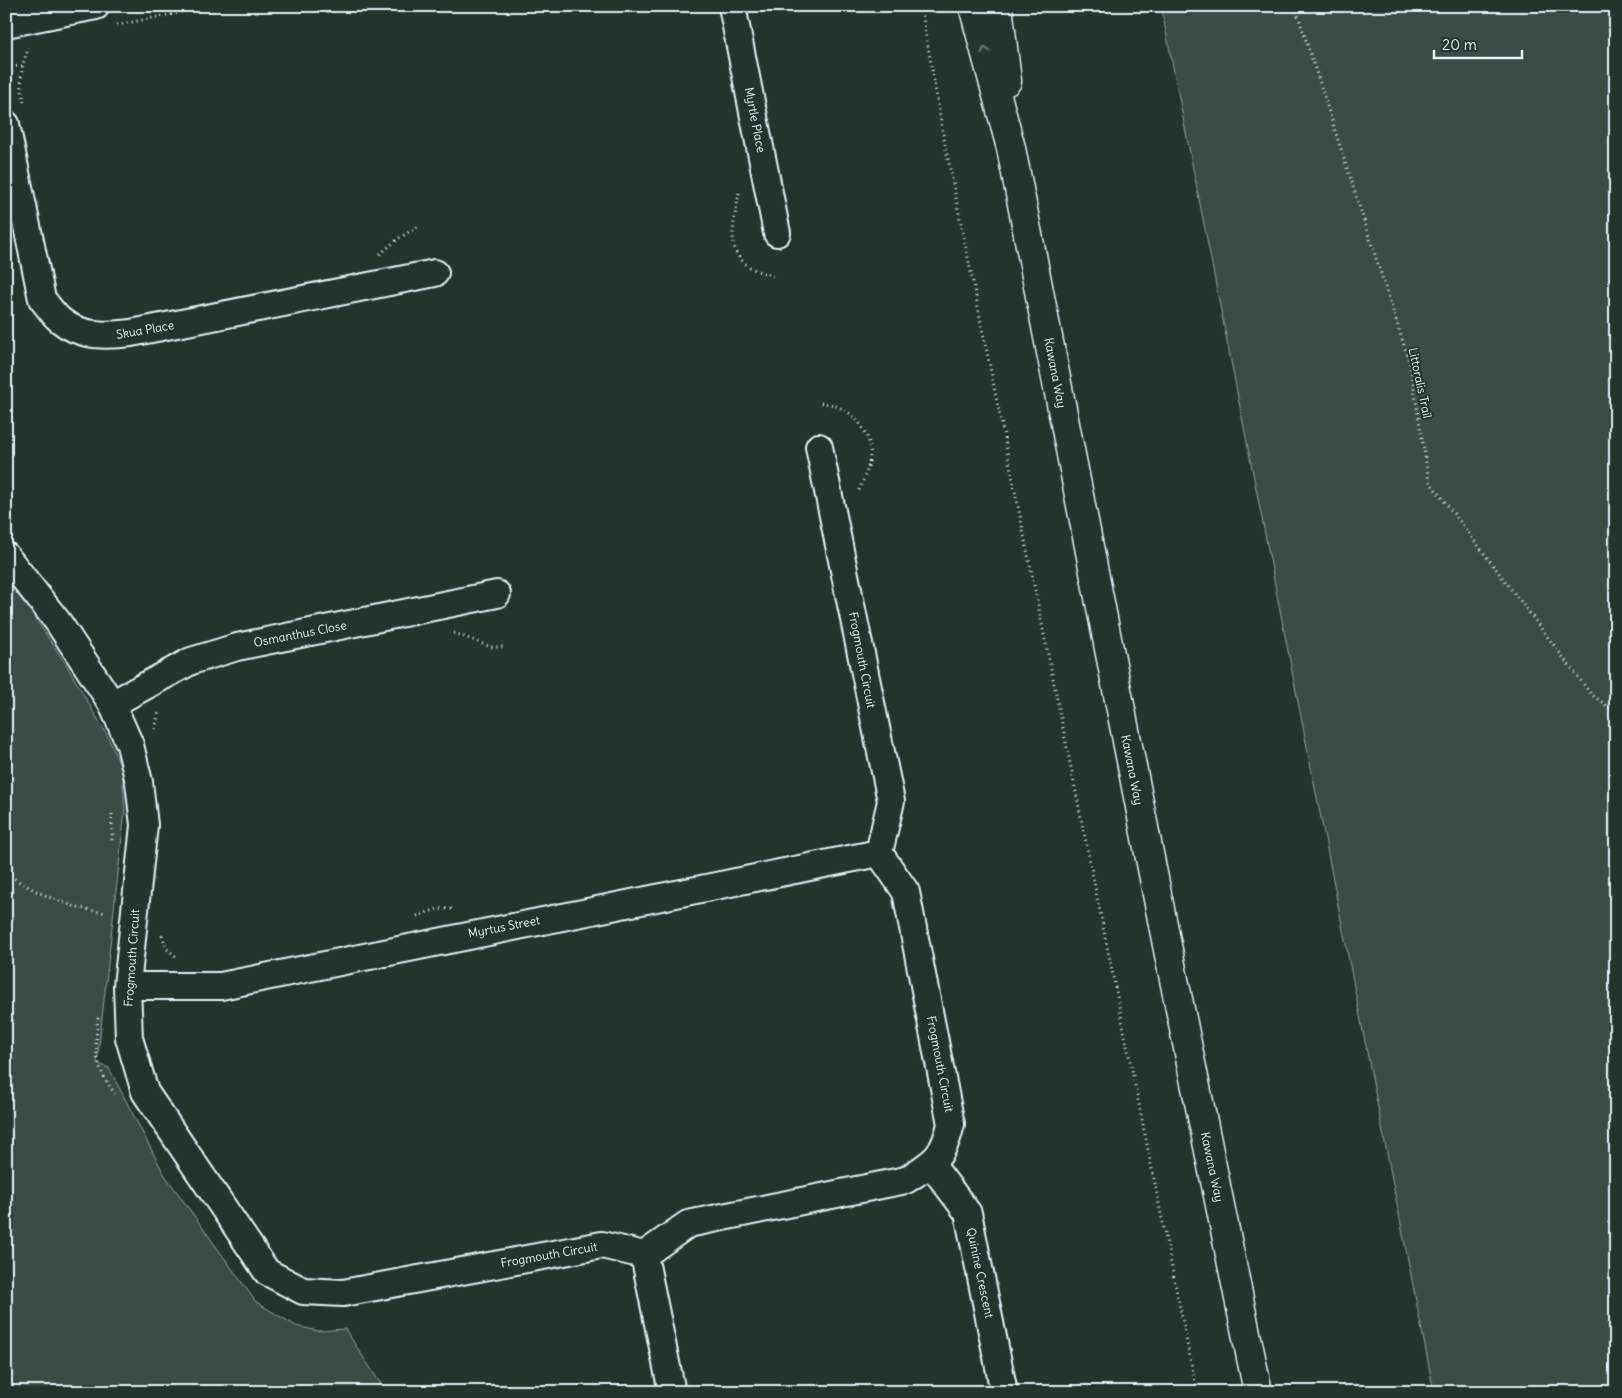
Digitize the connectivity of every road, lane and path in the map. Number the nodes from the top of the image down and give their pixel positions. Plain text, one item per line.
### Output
1 (96, 6) edge
2 (214, 6) edge
3 (732, 6) edge
4 (921, 6) edge
5 (973, 6) edge
6 (998, 6) edge
7 (1295, 6) edge
8 (6, 24) edge
9 (111, 26) dead end
10 (30, 47) dead end
11 (22, 66) junction
12 (6, 67) edge
13 (24, 104) dead end
14 (6, 124) edge
15 (1011, 148) junction
16 (419, 226) dead end
17 (777, 233) dead end
18 (376, 258) dead end
19 (435, 273) dead end
20 (819, 447) dead end
21 (6, 556) edge
22 (497, 594) dead end
23 (451, 632) dead end
24 (503, 647) dead end
25 (112, 704) junction
26 (160, 708) dead end
27 (1616, 713) edge
28 (154, 735) dead end
29 (112, 810) dead end
30 (112, 847) dead end
31 (879, 853) junction
32 (6, 873) edge
33 (110, 913) dead end
34 (128, 986) junction
35 (99, 1009) dead end
36 (119, 1100) dead end
37 (931, 1164) junction
38 (644, 1255) junction
39 (672, 1392) edge
40 (1004, 1392) edge
41 (1198, 1392) edge
42 (1258, 1392) edge

1 - 8 street
2 - 9 path
3 - 17 street, Myrtle Place
4 - 41 path
15 -> 5 main road, Kawana Way
6 - 15 main road, Kawana Way
7 - 27 path, Littoralis Trail
10 - 11 path
11 - 12 path
11 - 13 path
14 - 19 street, Skua Place
15 - 42 main road, Kawana Way
16 - 18 path
20 - 31 street, Frogmouth Circuit
21 - 25 street, Frogmouth Circuit
22 - 25 street, Osmanthus Close
23 - 24 path
25 - 34 street, Frogmouth Circuit
26 - 28 path
29 - 30 path
31 - 34 street, Myrtus Street
31 - 37 street, Frogmouth Circuit
32 - 33 path
34 - 38 street, Frogmouth Circuit
35 - 36 path
37 - 38 street, Frogmouth Circuit
37 - 40 street, Quinine Crescent
38 - 39 street

